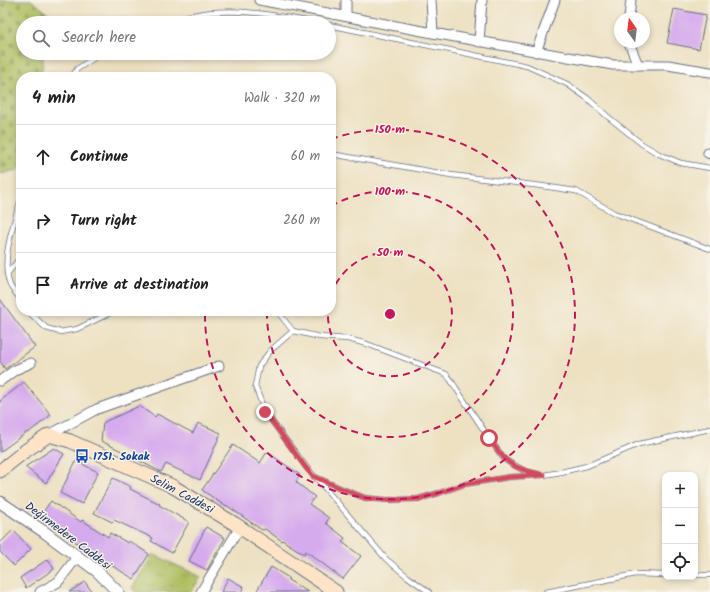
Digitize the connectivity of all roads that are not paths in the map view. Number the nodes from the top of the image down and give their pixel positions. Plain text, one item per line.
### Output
1 (262, 0) edge
2 (346, 0) edge
3 (431, 0) edge
4 (482, 0) edge
5 (555, 0) edge
6 (631, 0) edge
7 (629, 12) edge
8 (189, 16) edge
9 (283, 16) edge
10 (346, 16) junction
11 (336, 26) edge
12 (433, 33) junction
13 (479, 42) junction
14 (631, 48) edge
15 (536, 52) junction
16 (92, 60) edge
17 (638, 64) junction
18 (76, 72) edge
19 (710, 72) edge
20 (336, 155) edge
21 (710, 168) edge
22 (16, 216) edge
23 (710, 249) edge
24 (16, 263) edge
25 (7, 274) junction
26 (16, 293) edge
27 (34, 316) edge
28 (104, 316) edge
29 (281, 316) edge
30 (293, 331) junction
31 (31, 363) dead end
32 (219, 366) dead end
33 (0, 380) edge
34 (710, 429) edge
35 (49, 435) junction
36 (0, 471) edge
37 (544, 475) junction
38 (313, 476) junction
39 (0, 502) edge
40 (240, 527) junction
41 (77, 557) junction
42 (710, 574) edge
43 (662, 575) edge
44 (698, 575) edge
45 (40, 592) edge
46 (118, 592) edge
47 (201, 592) edge
48 (336, 592) edge
49 (429, 592) edge
50 (546, 592) edge

1 - 10 street
2 - 10 street
3 - 12 street
4 - 13 street
5 - 15 street
6 - 7 street
8 - 9 lane
10 - 12 street
11 - 21 lane
12 - 13 street
13 - 15 street
14 - 17 street
15 - 17 street
16 - 18 lane
17 - 19 street
20 - 23 lane
22 - 25 lane
24 - 25 lane
25 - 26 lane
27 - 28 lane
29 - 30 lane
30 - 37 lane
30 - 38 lane
31 - 33 street
32 - 35 street
34 - 37 lane
35 - 36 main road
35 - 40 main road, Selim Caddesi
37 - 38 lane
38 - 49 lane
39 - 41 street, Değirmedere Caddesi
40 - 47 street
40 - 48 main road, Selim Caddesi
41 - 45 street
41 - 46 street, Değirmedere Caddesi
42 - 44 lane
43 - 50 lane

